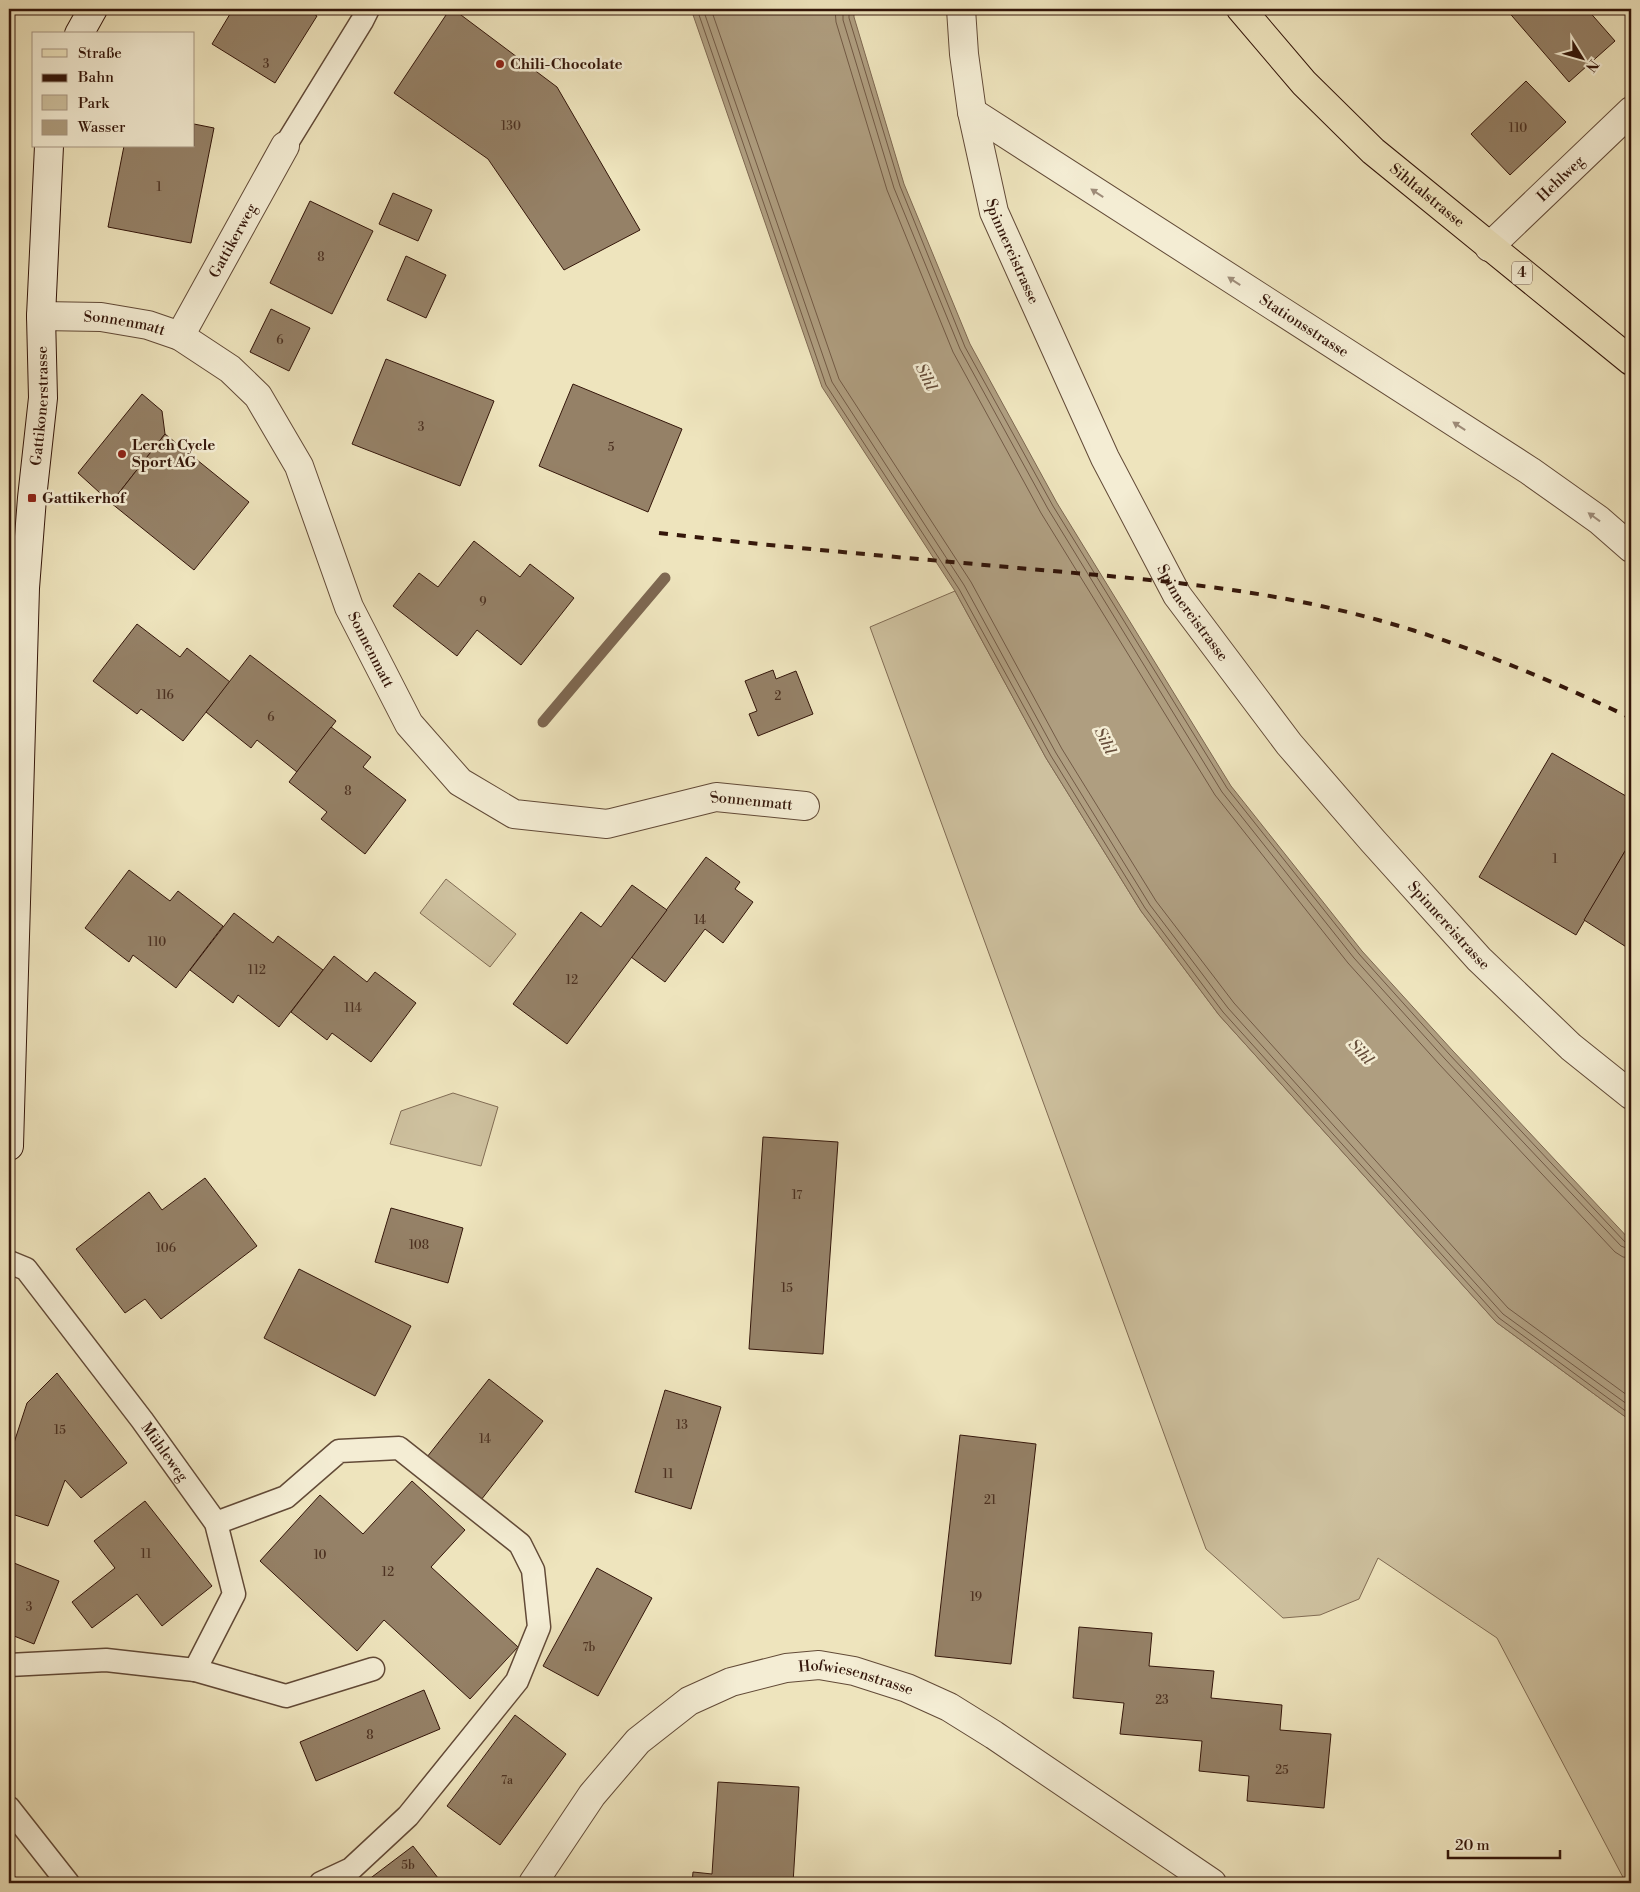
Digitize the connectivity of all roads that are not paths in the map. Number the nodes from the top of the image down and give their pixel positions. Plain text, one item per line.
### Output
1 (93, 9) edge
2 (368, 9) edge
3 (961, 9) edge
4 (1241, 9) edge
5 (80, 32) edge
6 (1631, 110) edge
7 (972, 112) junction
8 (286, 146) joint
9 (49, 148) edge
10 (1489, 247) junction
11 (41, 316) junction
12 (180, 336) junction
13 (1631, 360) edge
14 (1631, 548) edge
15 (17, 588) edge
16 (805, 806) dead end
17 (1631, 1095) edge
18 (9, 1143) edge
19 (9, 1262) edge
20 (216, 1523) junction
21 (9, 1665) edge
22 (373, 1669) dead end
23 (195, 1670) junction
24 (9, 1808) edge
25 (69, 1881) edge
26 (321, 1883) edge
27 (533, 1883) edge
28 (1212, 1883) edge

1 - 5 street
2 - 8 lane
3 - 7 street, Spinnereistrasse
4 - 10 main road, Sihltalstrasse / 4
6 - 10 street, Hehlweg
14 -> 7 street, Stationsstrasse
7 - 17 street, Spinnereistrasse
8 - 12 street, Gattikerweg
9 - 11 street, Gattikonerstrasse
10 - 13 main road, Sihltalstrasse / 4
11 - 12 street, Sonnenmatt
11 - 15 street, Gattikonerstrasse
12 - 16 street, Sonnenmatt
15 - 18 street, Gattikonerstrasse
19 - 20 lane, Mühleweg
20 - 23 lane, Mühleweg
20 - 26 lane
21 - 23 lane
22 - 23 lane
24 - 25 lane
27 - 28 street, Hofwiesenstrasse

